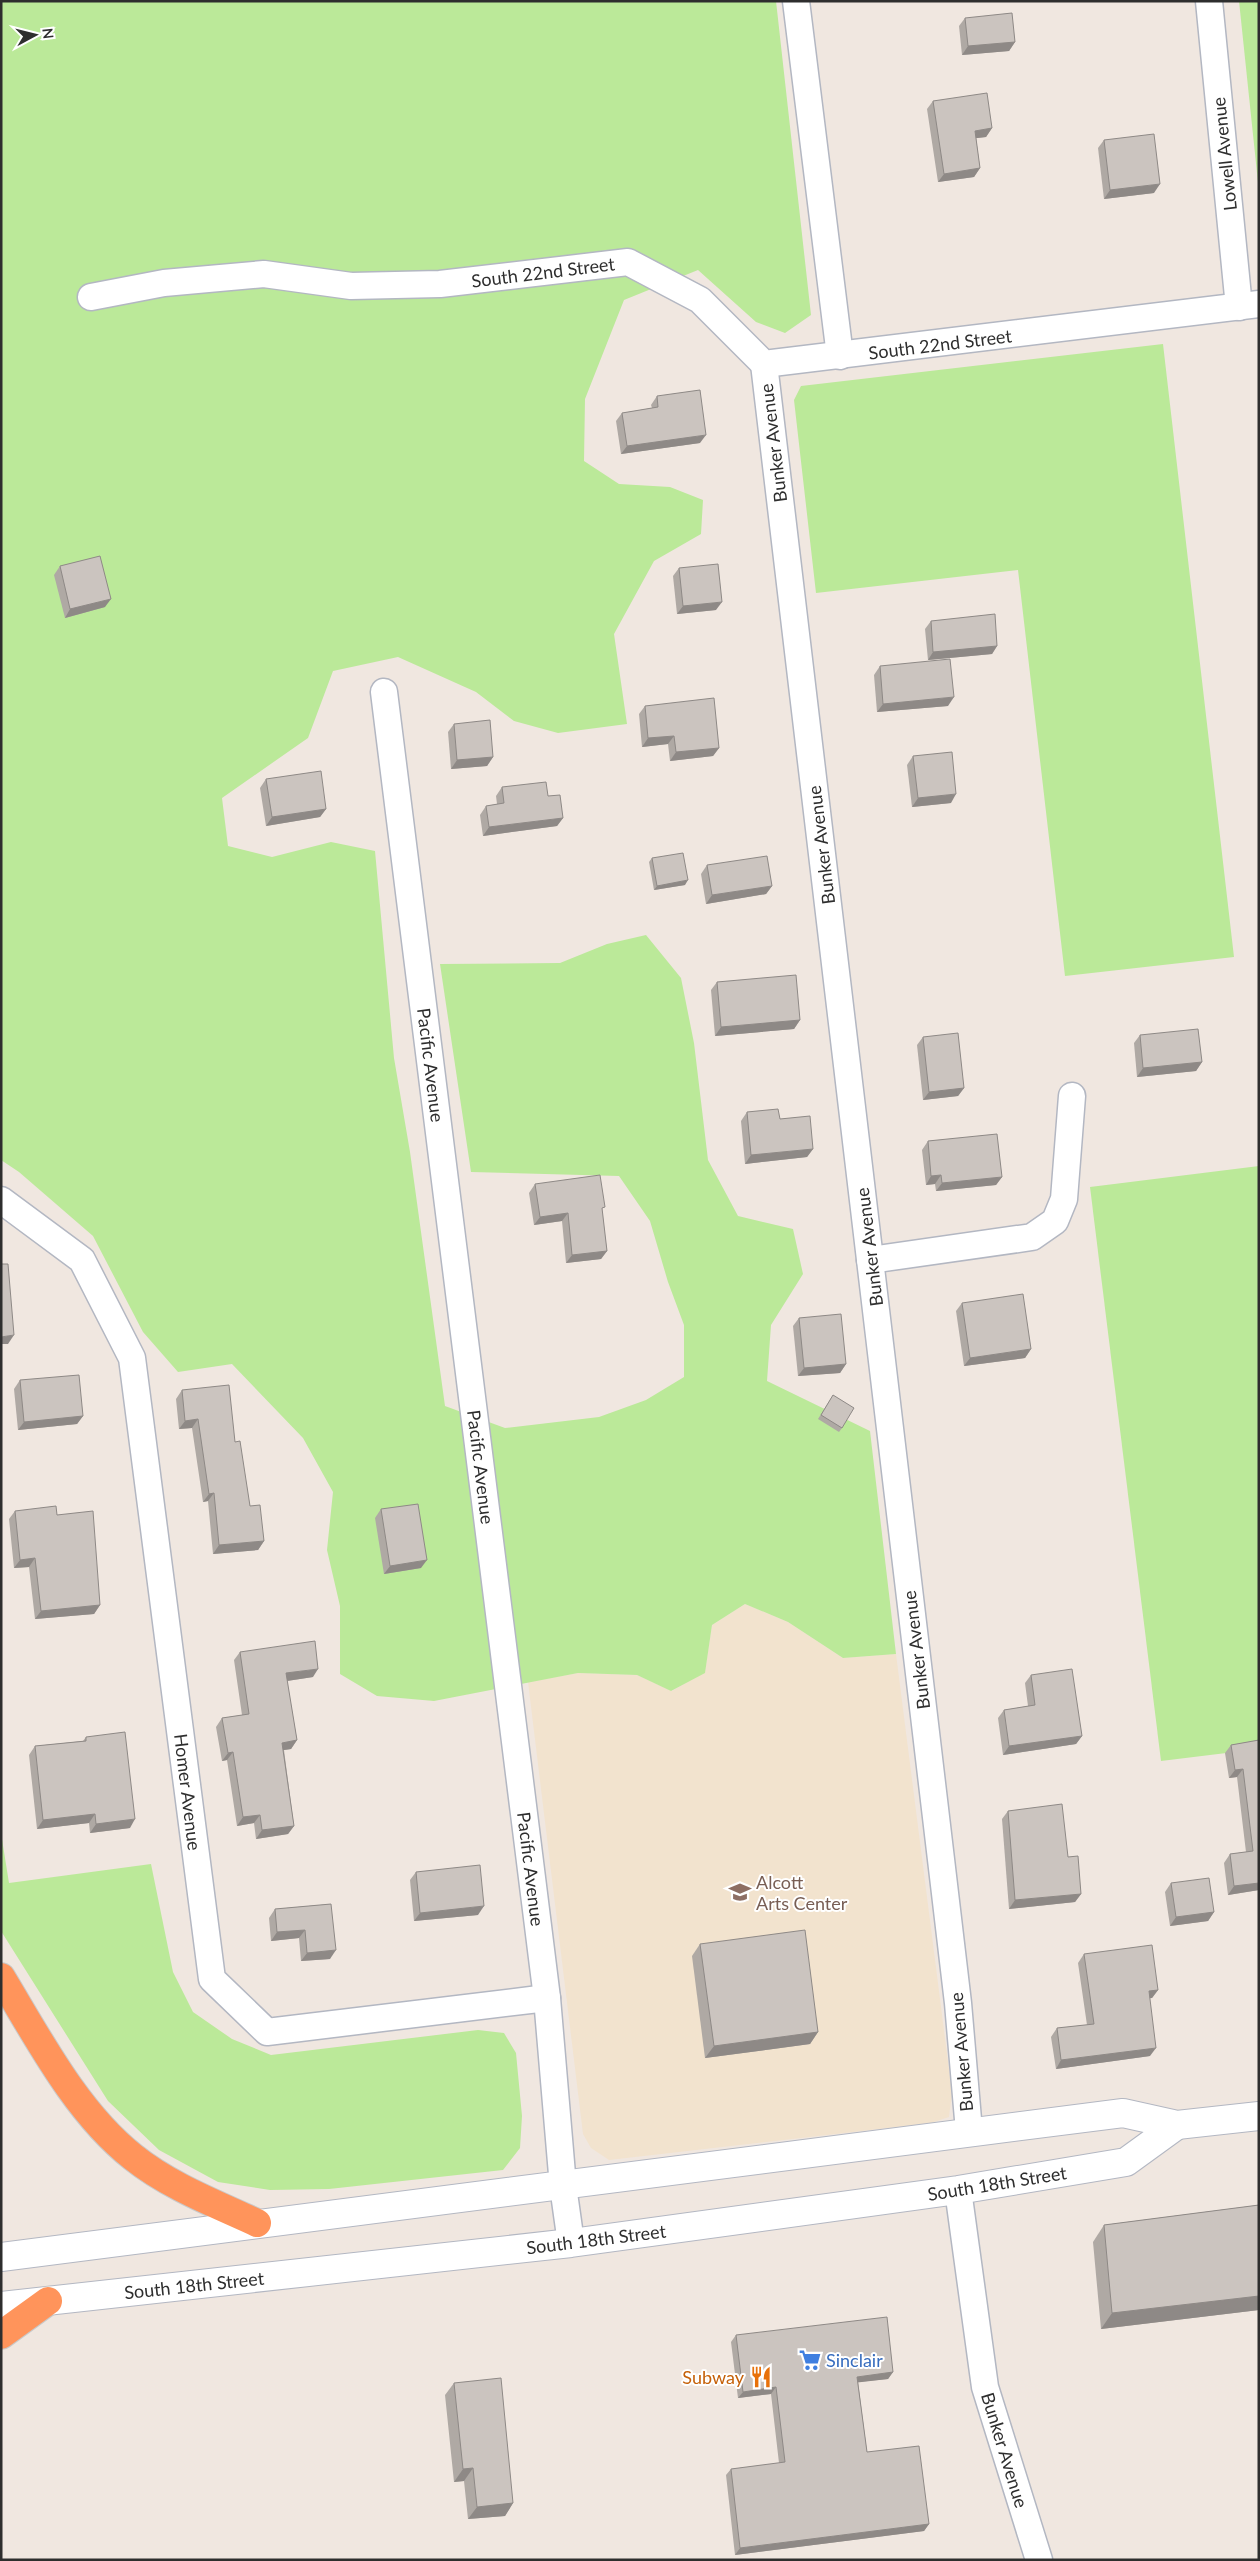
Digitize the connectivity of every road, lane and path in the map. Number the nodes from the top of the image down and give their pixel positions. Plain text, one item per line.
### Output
1 (796, 1) edge
2 (1210, 1) edge
3 (91, 297) dead end
4 (1249, 306) edge
5 (840, 356) junction
6 (764, 364) junction
7 (384, 692) dead end
8 (1072, 1096) dead end
9 (1, 1200) edge
10 (870, 1260) junction
11 (1, 1977) edge
12 (547, 1998) junction
13 (1259, 2116) edge
14 (1177, 2125) junction
15 (969, 2131) junction
16 (563, 2186) junction
17 (958, 2190) junction
18 (257, 2223) junction
19 (571, 2243) junction
20 (1, 2257) edge
21 (48, 2301) junction
22 (1, 2306) edge
23 (1, 2334) edge
24 (1039, 2560) edge

1 - 5 street
2 - 4 street, Lowell Avenue
3 - 6 street, South 22nd Street
4 - 5 street, South 22nd Street
5 - 6 street, South 22nd Street
6 - 10 street, Bunker Avenue
7 - 12 street, Pacific Avenue
8 - 10 street
9 - 12 street, Homer Avenue
10 - 15 street, Bunker Avenue
11 - 18 highway
12 - 16 street, Pacific Avenue
13 - 14 main road, South 18th Street
14 - 15 main road, South 18th Street
14 - 17 main road, South 18th Street
15 - 16 main road, South 18th Street
16 - 18 main road, South 18th Street
16 - 19 street, Pacific Avenue
17 - 19 main road, South 18th Street
17 - 24 street, Bunker Avenue
18 - 20 main road, South 18th Street
19 - 21 main road, South 18th Street
21 - 22 main road, South 18th Street
21 - 23 highway

